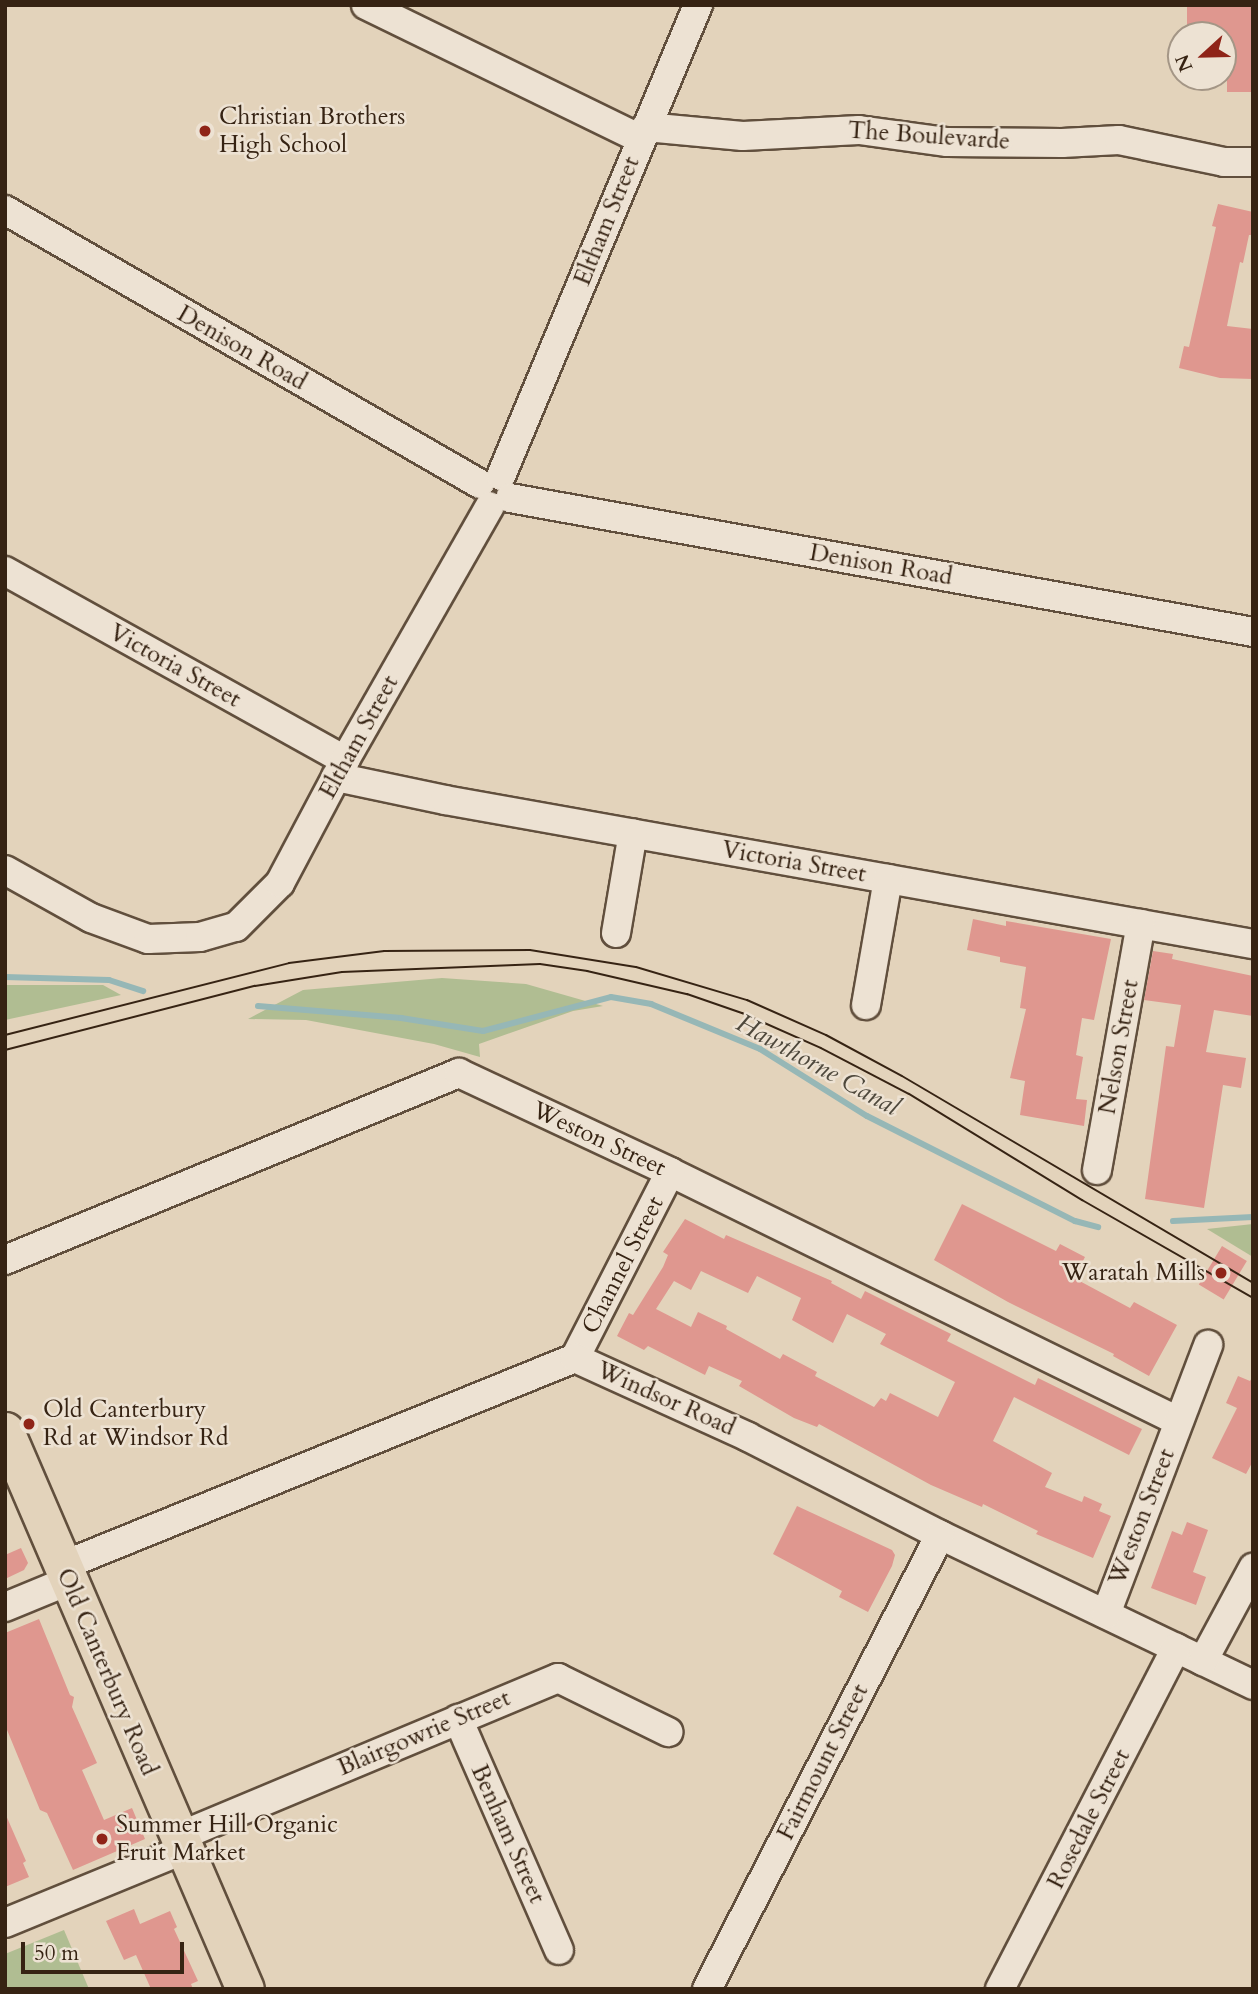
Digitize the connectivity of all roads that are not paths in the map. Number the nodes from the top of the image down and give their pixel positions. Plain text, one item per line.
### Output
1 (366, 5) edge
2 (698, 5) edge
3 (643, 133) junction
4 (1253, 162) edge
5 (5, 210) edge
6 (495, 491) junction
7 (5, 571) edge
8 (1253, 632) edge
9 (341, 769) junction
10 (633, 833) junction
11 (5, 870) edge
12 (888, 879) junction
13 (1141, 924) junction
14 (616, 933) dead end
15 (1253, 944) edge
16 (866, 1005) dead end
17 (1097, 1170) dead end
18 (670, 1172) junction
19 (5, 1260) edge
20 (1208, 1345) dead end
21 (575, 1358) junction
22 (1178, 1421) junction
23 (5, 1431) edge
24 (940, 1535) junction
25 (1253, 1568) edge
26 (65, 1573) junction
27 (5, 1607) edge
28 (1106, 1614) junction
29 (1175, 1648) junction
30 (1203, 1661) junction
31 (1253, 1685) edge
32 (458, 1719) junction
33 (668, 1732) dead end
34 (181, 1843) junction
35 (5, 1923) edge
36 (559, 1950) dead end
37 (245, 1989) edge
38 (707, 1989) edge
39 (1000, 1989) edge

1 - 3 street, The Boulevarde
2 - 3 street, Eltham Street
3 - 4 street, The Boulevarde
3 - 6 street, Eltham Street
5 - 6 street, Denison Road
6 - 8 street, Denison Road
6 - 9 street, Eltham Street
7 - 9 street, Victoria Street
9 - 10 street, Victoria Street
9 - 11 street, Eltham Street
10 - 12 street, Victoria Street
10 - 14 street
12 - 13 street, Victoria Street
12 - 16 street
13 - 15 street, Victoria Street
13 - 17 street, Nelson Street
18 - 19 street, Weston Street
18 - 21 street, Channel Street
18 - 22 street, Weston Street
20 - 22 street, Weston Street
21 - 24 street, Windsor Road
21 - 26 street, Windsor Road
22 - 28 street, Weston Street
23 - 26 main road, Old Canterbury Road
24 - 28 street, Windsor Road
24 - 38 street, Fairmount Street
25 - 30 street
26 - 27 street, Windsor Road
26 - 34 main road, Old Canterbury Road
28 - 29 street, Windsor Road
29 - 30 street, Windsor Road
29 - 39 street, Rosedale Street
30 - 31 street, Windsor Road
32 - 33 street, Blairgowrie Street
32 - 34 street, Blairgowrie Street
32 - 36 street, Benham Street
34 - 35 street, Blairgowrie Street
34 - 37 main road, Old Canterbury Road

